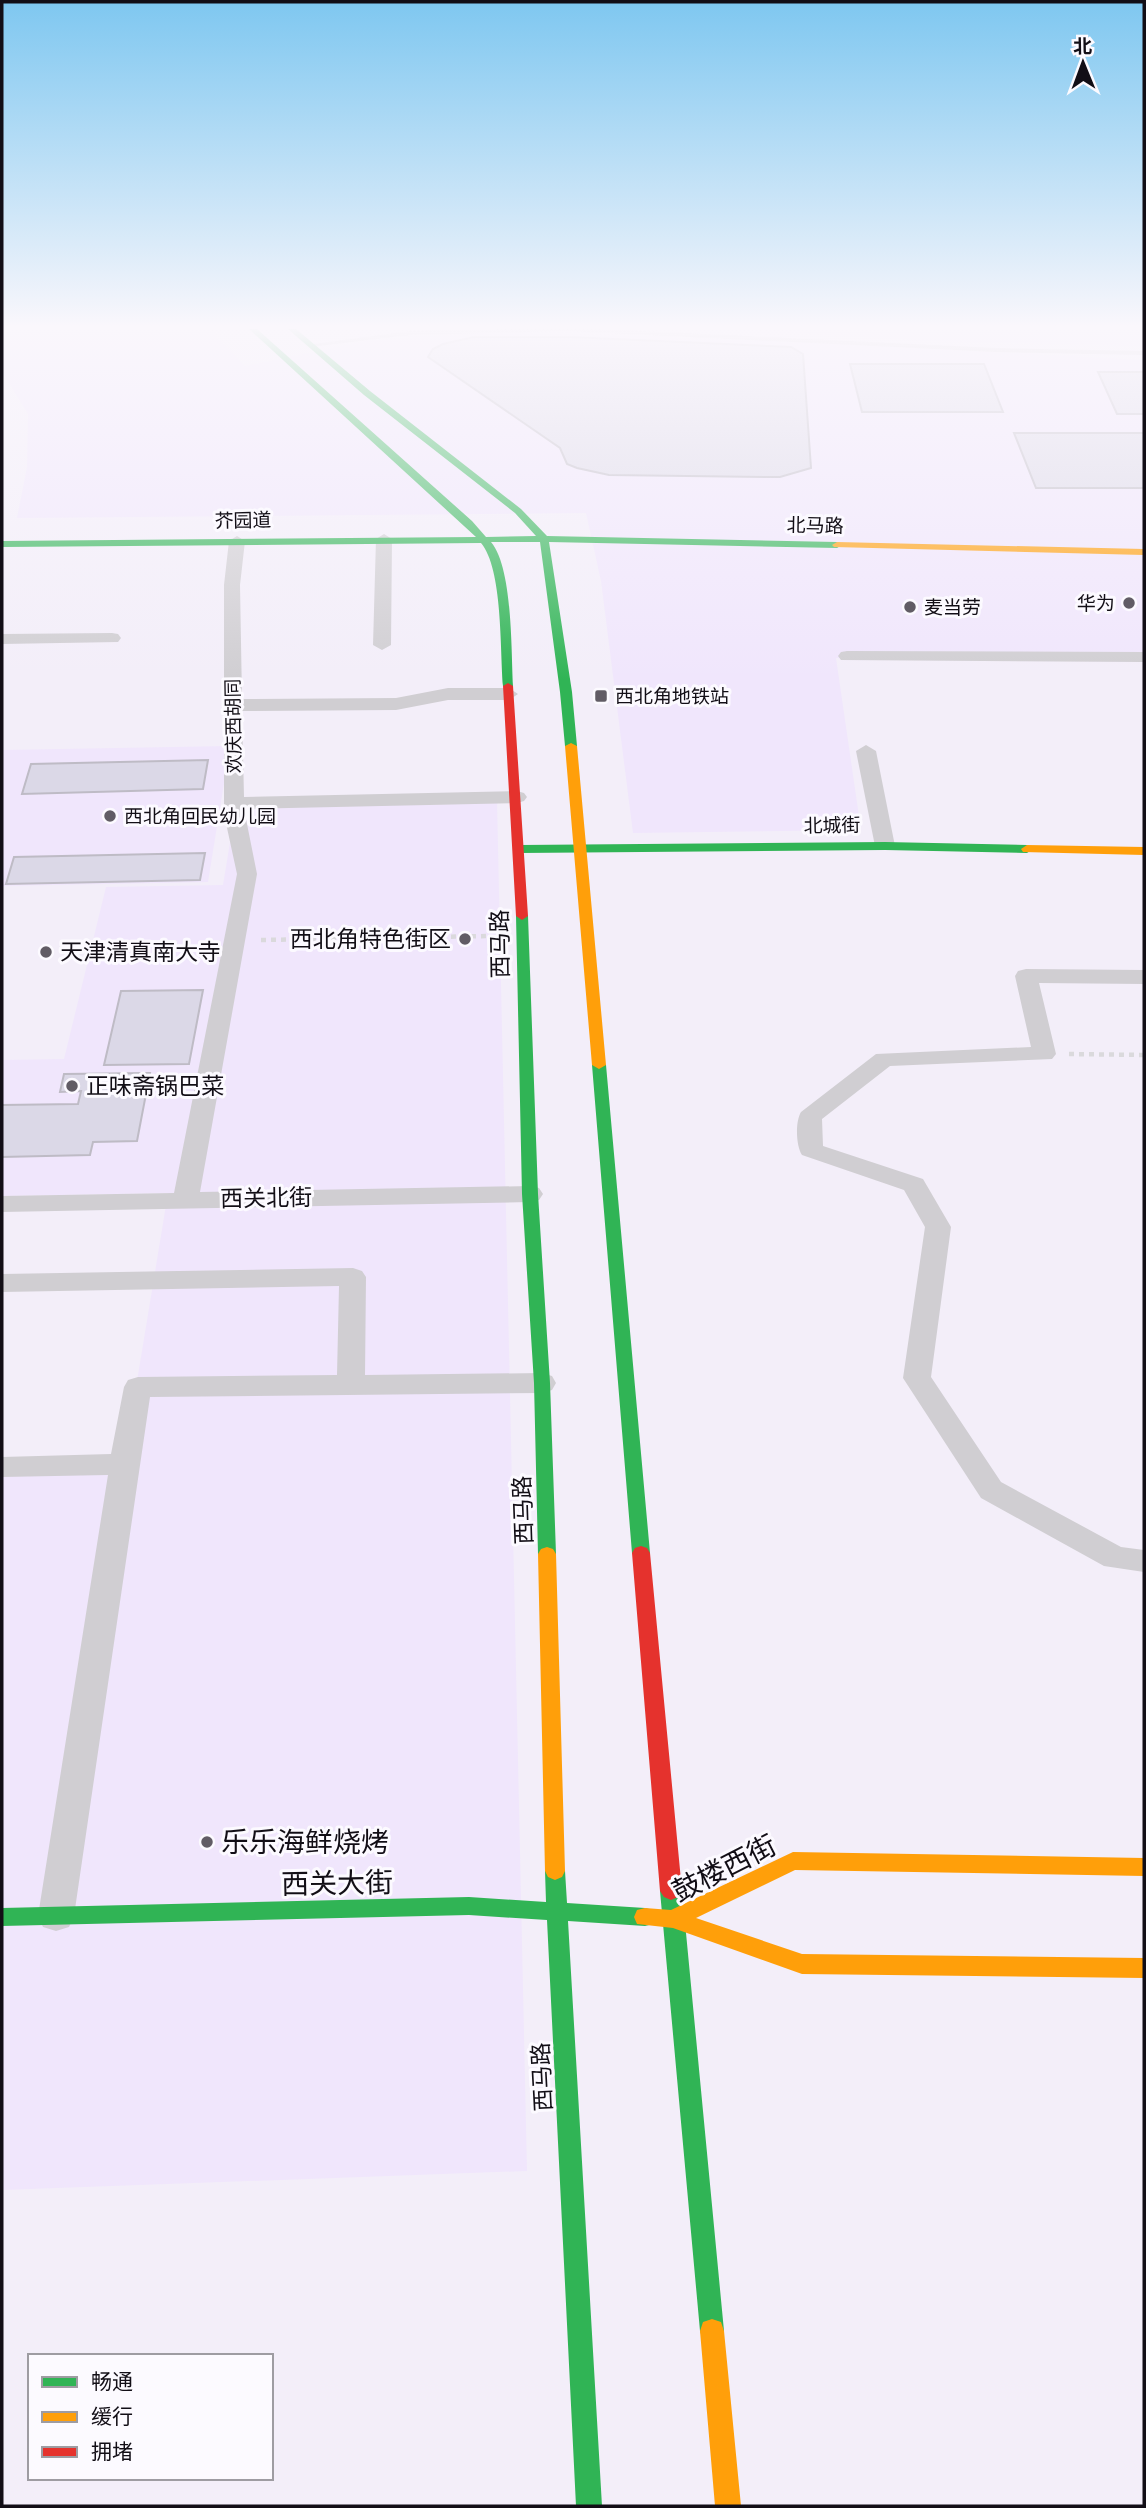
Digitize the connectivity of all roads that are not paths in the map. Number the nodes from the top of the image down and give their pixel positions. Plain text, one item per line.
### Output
1 (384, 446) edge
2 (435, 446) edge
3 (444, 523) dead end
4 (469, 523) junction
5 (531, 523) junction
6 (200, 526) dead end
7 (2, 528) edge
8 (387, 529) junction
9 (236, 530) junction
10 (952, 531) dead end
11 (485, 539) junction
12 (544, 539) junction
13 (2, 544) edge
14 (1144, 552) edge
15 (113, 638) dead end
16 (2, 639) edge
17 (382, 645) dead end
18 (848, 656) dead end
19 (1144, 657) edge
20 (509, 694) junction
21 (233, 705) junction
22 (866, 751) dead end
23 (517, 797) junction
24 (234, 803) junction
25 (885, 846) junction
26 (1144, 851) edge
27 (579, 856) junction
28 (521, 857) junction
29 (1144, 867) edge
30 (1144, 977) edge
31 (530, 1194) junction
32 (187, 1199) junction
33 (2, 1204) edge
34 (2, 1283) edge
35 (542, 1383) junction
36 (351, 1385) junction
37 (124, 1464) junction
38 (2, 1467) edge
39 (1144, 1560) edge
40 (1144, 1867) edge
41 (556, 1912) junction
42 (56, 1916) junction
43 (2, 1917) edge
44 (673, 1919) junction
45 (1144, 1968) edge
46 (589, 2506) edge
47 (729, 2506) edge

1 - 4 main road, 西马路
2 - 5 main road
3 - 4 main road
4 - 5 main road, 北马路
4 - 11 main road, 西马路
5 - 10 main road, 北马路
5 - 12 main road
6 - 7 main road, 芥园道
8 - 9 main road, 芥园道
8 - 11 main road, 芥园道
8 - 17 street
9 - 13 main road, 芥园道
9 - 21 street, 欢庆西胡同
11 - 12 main road, 北马路
11 - 20 main road, 西马路
12 - 14 main road, 北马路
12 - 27 main road
15 - 16 street
18 - 19 street
20 - 21 street
20 - 23 main road, 西马路
21 - 24 street, 欢庆西胡同
22 - 25 street
23 - 24 street
23 - 28 main road, 西马路
24 - 32 street, 欢庆西胡同
25 - 26 main road, 北城街
25 - 27 main road, 北城街
27 - 28 main road, 北城街
27 - 29 main road, 北城街
27 - 44 main road
28 - 31 main road, 西马路
30 - 39 street
31 - 32 street, 西关北街
31 - 35 main road, 西马路
32 - 33 street, 西关北街
34 - 36 street
35 - 36 street
35 - 41 main road, 西马路
36 - 37 street
37 - 38 street
37 - 42 street
40 - 44 main road, 鼓楼西街
41 - 42 main road, 西关大街
41 - 44 main road, 西关大街
41 - 46 main road, 西马路
42 - 43 main road, 西关大街
44 - 45 main road, 鼓楼西街
44 - 47 main road

